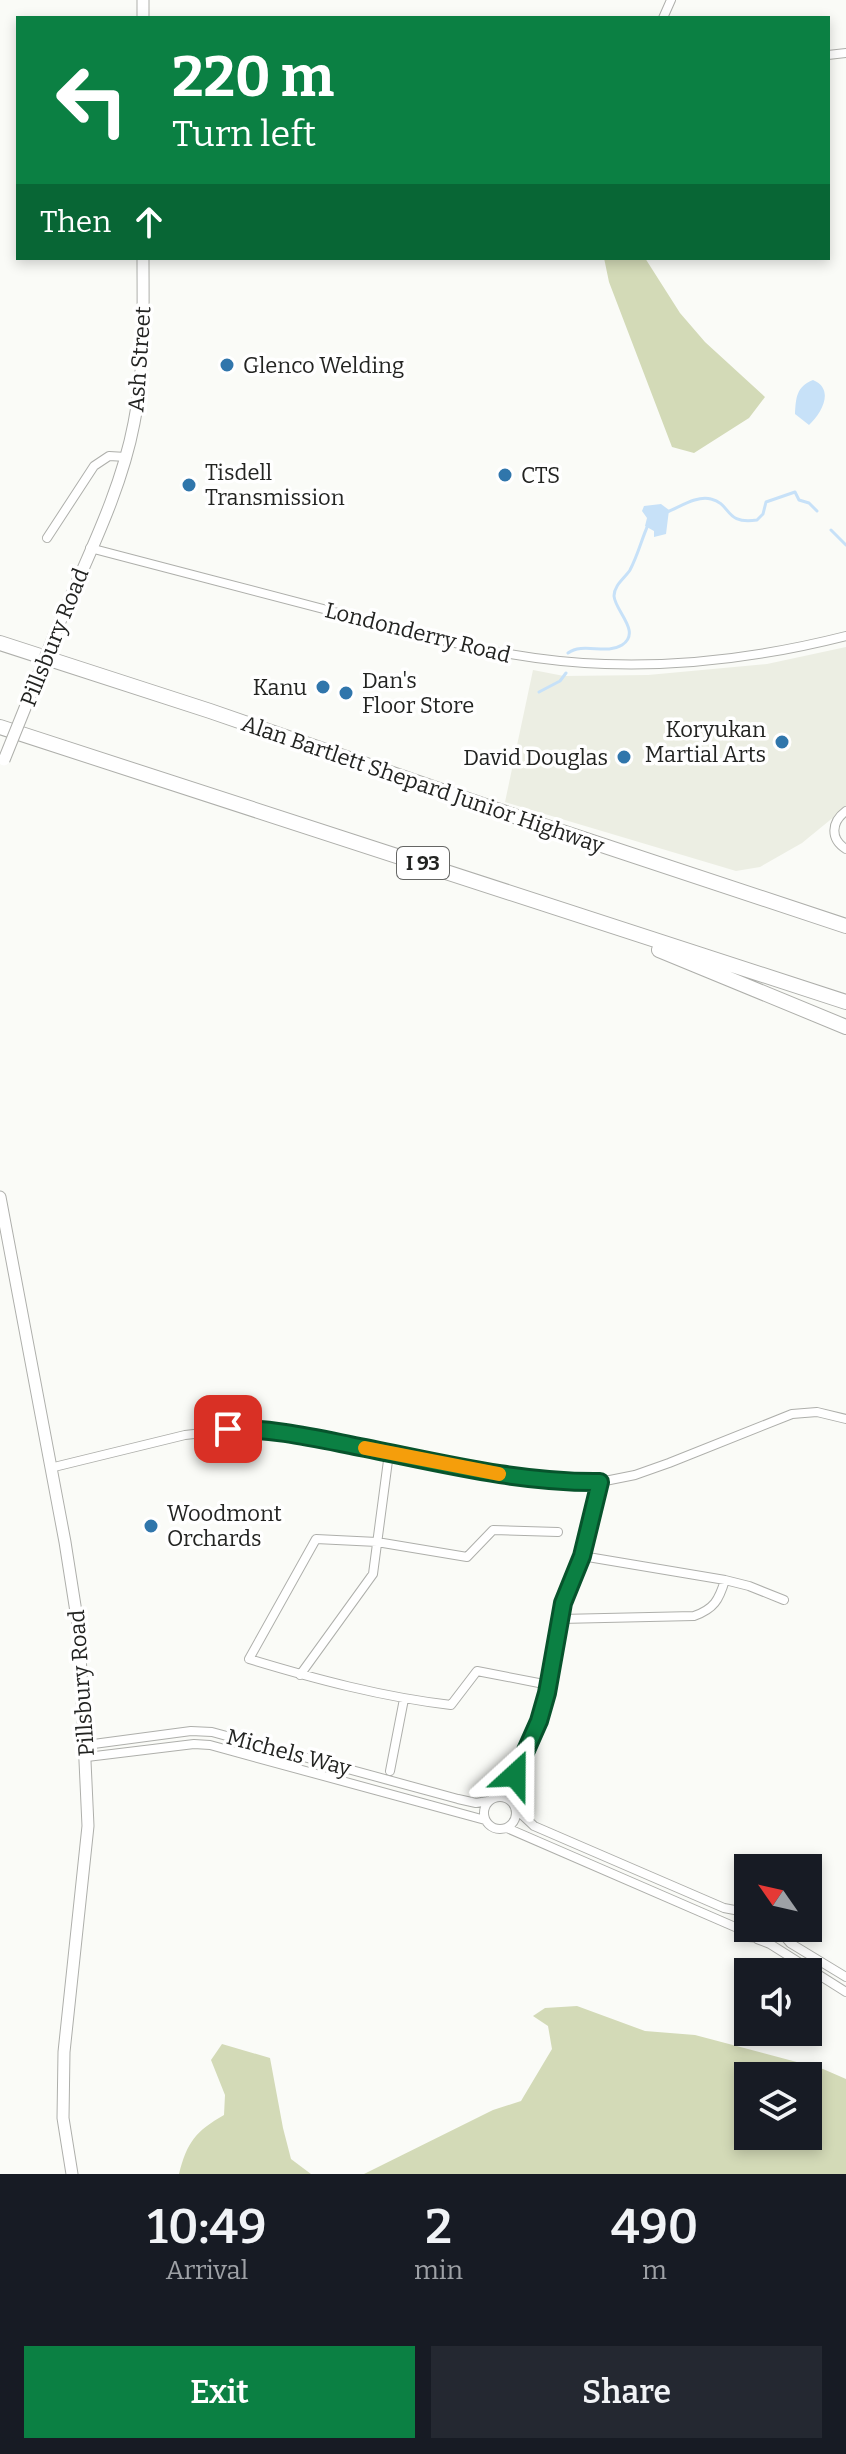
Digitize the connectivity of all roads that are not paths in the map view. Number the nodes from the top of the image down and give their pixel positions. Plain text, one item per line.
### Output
1 (143, 260) edge
2 (126, 457) junction
3 (47, 538) dead end
4 (90, 548) junction
5 (846, 636) edge
6 (0, 643) edge
7 (0, 727) edge
8 (2, 766) edge
9 (846, 811) edge
10 (846, 849) edge
11 (566, 912) junction
12 (846, 926) edge
13 (846, 1002) edge
14 (846, 1027) edge
15 (0, 1197) edge
16 (846, 1419) edge
17 (389, 1453) junction
18 (50, 1468) junction
19 (600, 1482) junction
20 (558, 1532) dead end
21 (377, 1542) junction
22 (582, 1556) junction
23 (725, 1580) junction
24 (784, 1600) dead end
25 (560, 1619) junction
26 (300, 1675) junction
27 (549, 1685) junction
28 (404, 1699) junction
29 (86, 1751) junction
30 (390, 1771) dead end
31 (507, 1798) junction
32 (488, 1801) junction
33 (516, 1809) junction
34 (485, 1820) junction
35 (507, 1828) junction
36 (734, 1909) edge
37 (734, 1927) edge
38 (765, 1942) edge
39 (789, 1942) edge
40 (846, 1977) edge
41 (846, 1992) edge
42 (72, 2174) edge

1 - 2 street, Ash Street
2 - 3 street
2 - 4 street, Ash Street
4 - 5 street, Londonderry Road
4 - 8 street, Pillsbury Road, bridge
6 - 12 highway, Alan Bartlett Shepard Junior Highway
7 - 11 highway, I 93
9 - 10 street
11 - 13 highway, I 93
11 - 14 highway
15 - 18 street, Pillsbury Road
16 - 19 street
17 - 18 street
17 - 19 street
17 - 21 street
18 - 29 street, Pillsbury Road
19 - 22 street
20 - 21 street
21 - 26 street
21 - 26 street
22 - 23 street
22 - 25 street
23 - 24 street
23 - 25 street
25 - 27 street
26 - 28 street
27 - 28 street
27 - 31 street
28 - 30 street
29 - 32 street, Michels Way
29 - 34 street, Michels Way
29 - 42 street, Pillsbury Road
31 - 32 street
31 - 33 street
32 - 34 street
33 - 35 street
33 - 36 street
34 - 35 street
35 - 37 street
38 - 41 street
39 - 40 street

